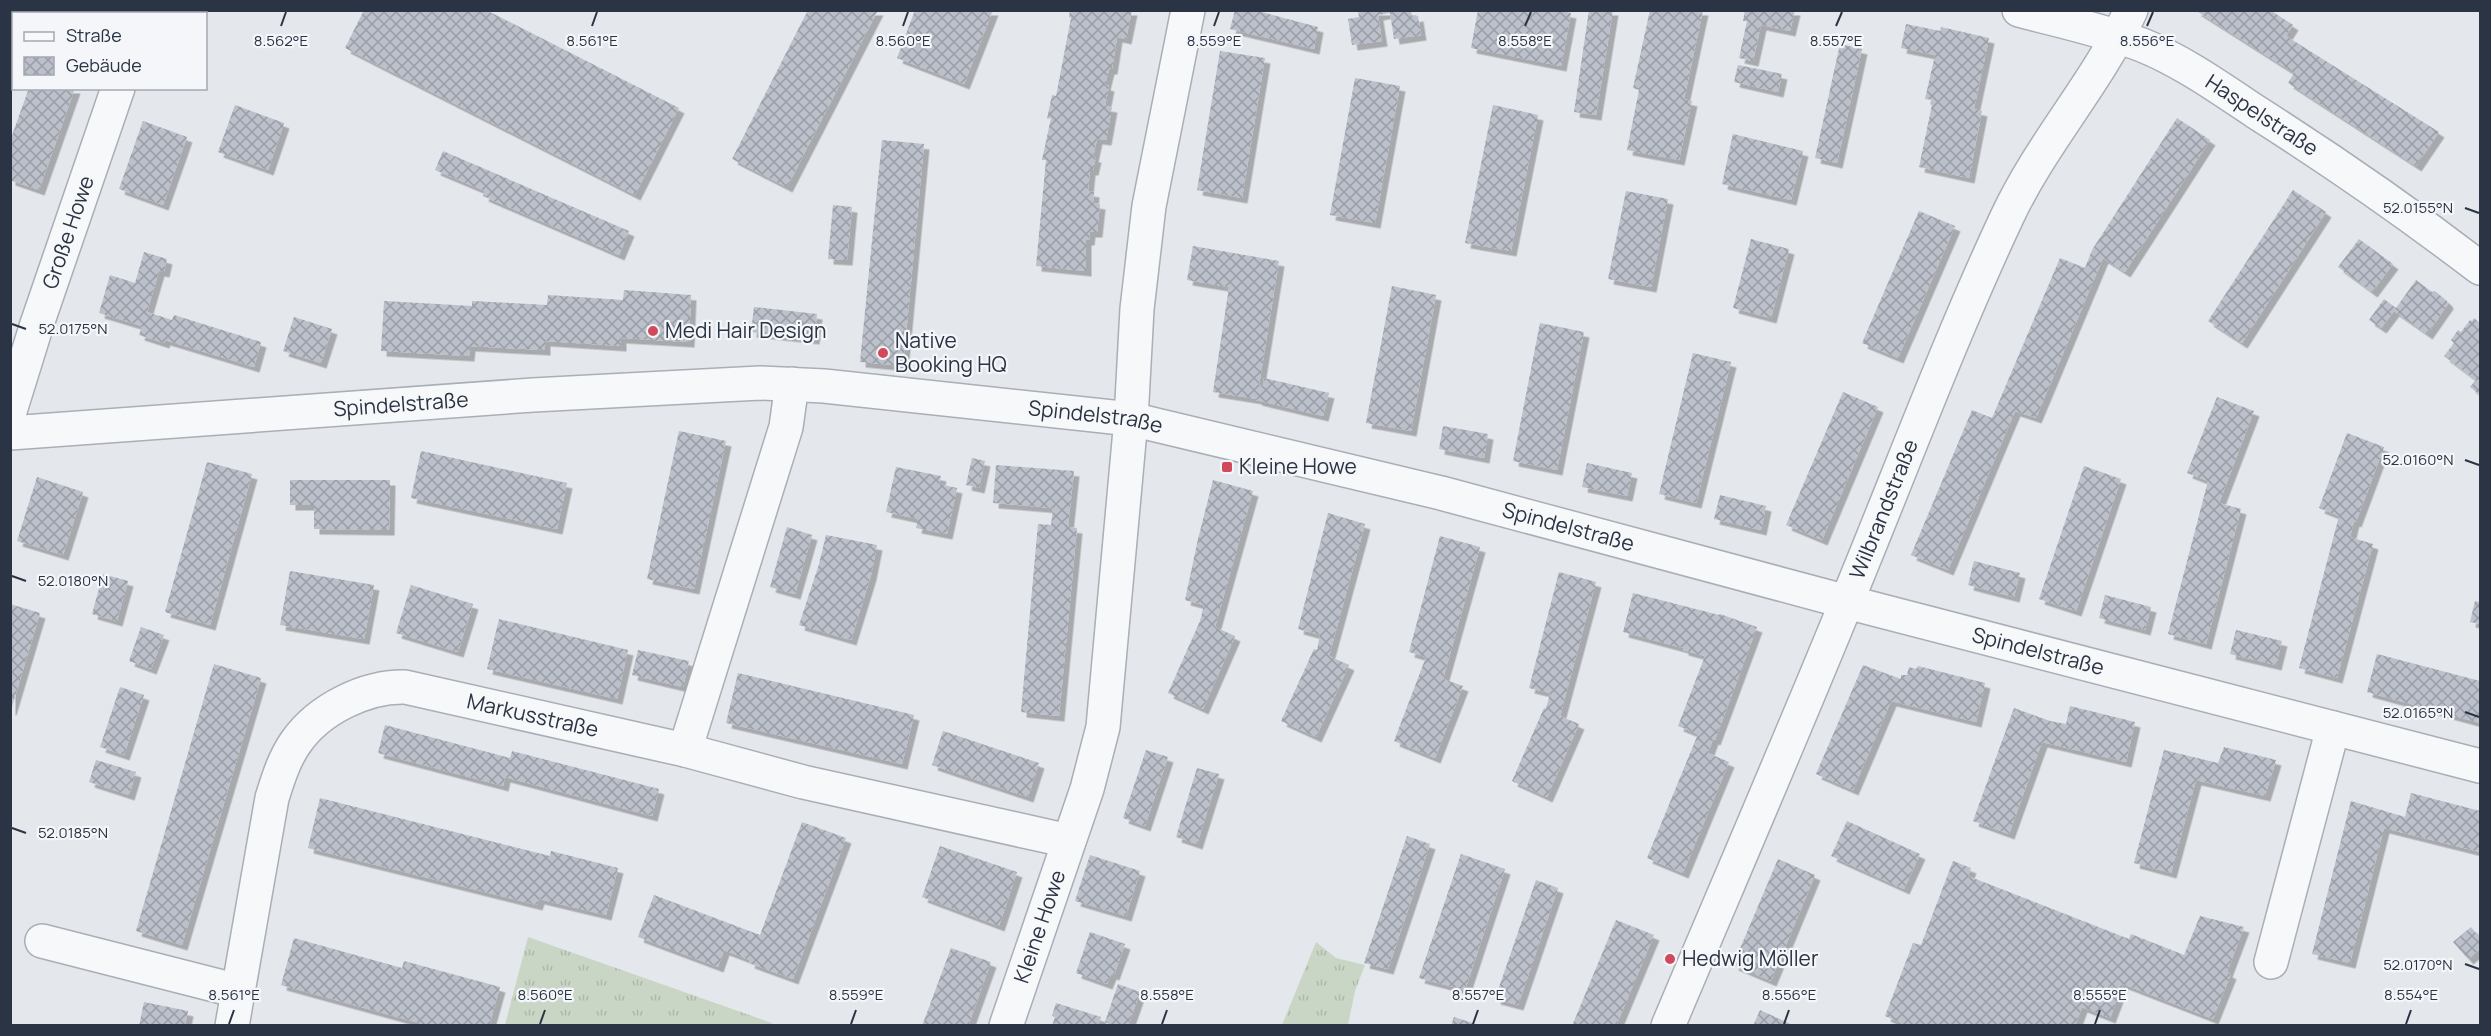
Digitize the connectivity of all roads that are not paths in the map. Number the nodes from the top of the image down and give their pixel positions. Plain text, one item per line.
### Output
1 (1188, 10) edge
2 (2019, 10) edge
3 (2125, 24) edge
4 (117, 90) edge
5 (2481, 268) edge
6 (792, 384) junction
7 (10, 411) edge
8 (1131, 419) junction
9 (10, 433) edge
10 (1847, 602) junction
11 (2333, 728) junction
12 (684, 750) junction
13 (2481, 766) edge
14 (1069, 841) junction
15 (42, 941) dead end
16 (2271, 962) dead end
17 (237, 992) junction
18 (232, 1026) edge
19 (1006, 1026) edge
20 (1668, 1026) edge

1 - 8 street, Kleine Howe
2 - 3 street, Haspelstraße
3 - 5 street, Haspelstraße
3 - 10 street, Wilbrandstraße
4 - 7 street, Große Howe
6 - 8 street, Spindelstraße
6 - 9 street, Spindelstraße
6 - 12 street
8 - 10 street, Spindelstraße
8 - 14 street, Kleine Howe
10 - 11 street, Spindelstraße
10 - 20 street, Wilbrandstraße
11 - 13 street, Spindelstraße
11 - 16 street
12 - 14 street, Markusstraße
12 - 17 street, Markusstraße
14 - 19 street, Kleine Howe
15 - 17 street
17 - 18 street, Markusstraße

